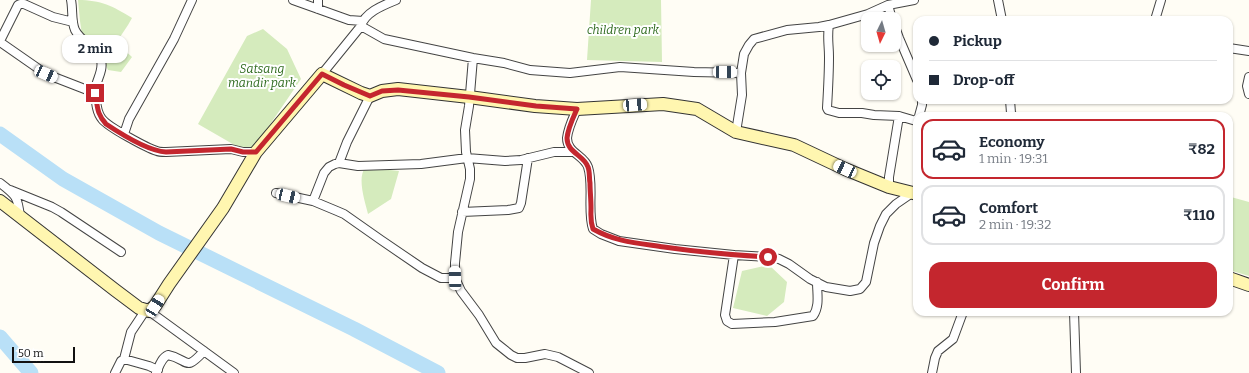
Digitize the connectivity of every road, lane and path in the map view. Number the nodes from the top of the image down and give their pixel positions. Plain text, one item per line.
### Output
1 (71, 0) edge
2 (192, 0) edge
3 (293, 0) edge
4 (318, 0) edge
5 (396, 0) edge
6 (914, 0) edge
7 (998, 0) edge
8 (1161, 0) edge
9 (888, 5) junction
10 (318, 9) junction
11 (890, 12) edge
12 (1001, 16) edge
13 (1155, 16) edge
14 (73, 22) junction
15 (362, 24) junction
16 (829, 25) junction
17 (0, 41) edge
18 (901, 42) edge
19 (1233, 49) edge
20 (1249, 51) edge
21 (473, 58) junction
22 (913, 71) edge
23 (740, 73) junction
24 (322, 74) junction
25 (1249, 77) edge
26 (95, 93) junction
27 (1249, 94) edge
28 (370, 96) junction
29 (469, 97) junction
30 (577, 109) junction
31 (900, 116) junction
32 (913, 120) edge
33 (736, 132) junction
34 (124, 134) junction
35 (256, 152) junction
36 (573, 152) junction
37 (467, 158) junction
38 (528, 158) junction
39 (339, 163) junction
40 (0, 183) edge
41 (889, 187) junction
42 (10, 190) junction
43 (276, 193) dead end
44 (913, 194) edge
45 (913, 195) edge
46 (0, 201) edge
47 (313, 201) junction
48 (462, 212) junction
49 (20, 217) junction
50 (121, 252) dead end
51 (734, 255) junction
52 (455, 278) junction
53 (1233, 279) edge
54 (817, 282) junction
55 (1249, 285) edge
56 (147, 311) junction
57 (962, 316) edge
58 (1074, 316) edge
59 (204, 351) junction
60 (124, 359) junction
61 (157, 372) edge
62 (116, 373) edge
63 (234, 373) edge
64 (589, 373) edge
65 (932, 373) edge
66 (1076, 373) edge

1 - 14 street
2 - 34 street
3 - 10 street
4 - 10 street
5 - 15 street
6 - 9 street
7 - 12 street
8 - 13 street
9 - 11 street
9 - 16 street
10 - 15 street
14 - 17 street
14 - 26 street
15 - 21 street
15 - 24 street
16 - 23 street
16 - 31 street
17 - 26 street
18 - 22 street
19 - 20 street
21 - 23 street
21 - 29 street
23 - 33 street
24 - 28 main road
24 - 35 main road
25 - 27 street
26 - 34 street
28 - 29 main road
28 - 39 street
29 - 30 main road
29 - 37 street
30 - 33 main road
30 - 36 street
31 - 32 street
31 - 41 street
33 - 41 main road
34 - 35 street
35 - 56 main road
36 - 38 street
36 - 51 street
37 - 38 street
37 - 39 street
37 - 48 street
38 - 48 street
39 - 47 street
40 - 42 street
41 - 44 main road
42 - 49 street
42 - 50 street
43 - 47 street
45 - 54 street
46 - 49 main road
47 - 52 street
48 - 52 street
49 - 56 main road
51 - 54 street
51 - 54 street
52 - 64 street
53 - 55 main road
56 - 59 street
56 - 60 street
57 - 65 street
58 - 66 street
59 - 61 street
59 - 63 street
60 - 61 street
60 - 62 street

